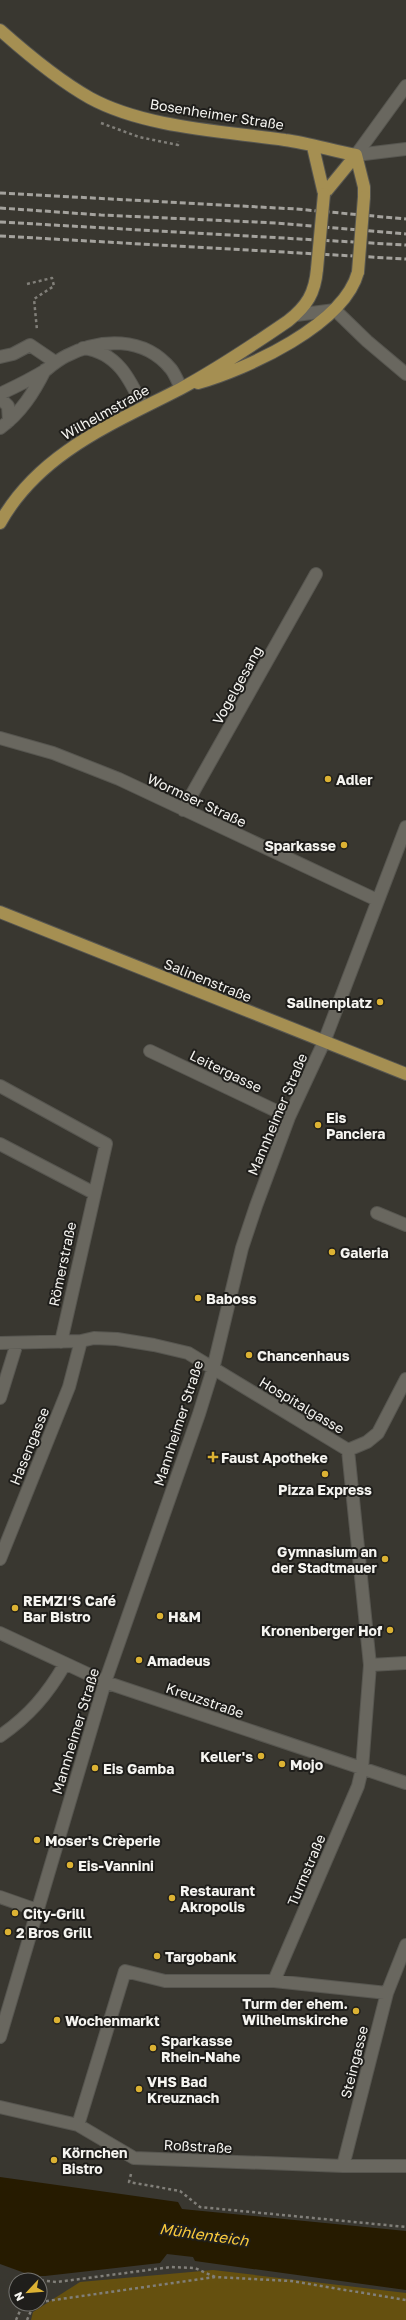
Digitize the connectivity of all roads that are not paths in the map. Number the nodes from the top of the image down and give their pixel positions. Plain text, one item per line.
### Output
1 (0, 30) edge
2 (406, 86) edge
3 (312, 146) junction
4 (406, 149) edge
5 (356, 155) junction
6 (324, 194) junction
7 (335, 310) junction
8 (296, 315) junction
9 (82, 348) junction
10 (0, 357) edge
11 (55, 362) junction
12 (45, 370) junction
13 (406, 374) edge
14 (181, 388) junction
15 (0, 394) edge
16 (0, 398) edge
17 (143, 407) junction
18 (5, 425) edge
19 (0, 523) edge
20 (316, 574) dead end
21 (0, 738) edge
22 (184, 810) junction
23 (406, 827) edge
24 (377, 900) junction
25 (0, 912) edge
26 (324, 1042) junction
27 (150, 1051) dead end
28 (406, 1074) edge
29 (0, 1086) edge
30 (289, 1117) junction
31 (0, 1144) edge
32 (94, 1193) junction
33 (377, 1213) dead end
34 (406, 1224) edge
35 (60, 1342) junction
36 (81, 1342) junction
37 (0, 1343) edge
38 (18, 1343) junction
39 (212, 1369) junction
40 (406, 1379) edge
41 (0, 1398) edge
42 (348, 1450) junction
43 (0, 1559) edge
44 (0, 1633) edge
45 (406, 1663) edge
46 (65, 1664) junction
47 (370, 1665) junction
48 (105, 1682) junction
49 (0, 1736) edge
50 (362, 1769) junction
51 (406, 1783) edge
52 (0, 1897) edge
53 (37, 1910) junction
54 (406, 1945) edge
55 (274, 1981) junction
56 (387, 1994) junction
57 (0, 2037) edge
58 (0, 2106) edge
59 (78, 2125) junction
60 (343, 2166) junction
61 (406, 2166) edge

1 - 3 main road, Bosenheimer Straße
2 - 5 street
3 - 5 main road, Bosenheimer Straße
3 - 6 main road
4 - 5 street, Bosenheimer Straße
5 - 6 main road
5 - 7 main road, Wilhelmstraße, bridge
6 - 8 main road, Wilhelmstraße, bridge
7 - 8 street
7 - 13 street
7 - 14 main road, Wilhelmstraße
8 - 14 main road, Wilhelmstraße
9 - 11 street
9 - 14 street
9 - 17 street
10 - 11 street
11 - 12 street
12 - 15 street
12 - 18 street
14 - 17 main road, Wilhelmstraße
16 - 18 street
17 - 19 main road, Wilhelmstraße
20 - 22 street, Vogelgesang
21 - 22 street, Wormser Straße
22 - 24 street, Wormser Straße
23 - 24 street, Mannheimer Straße
24 - 26 street, Mannheimer Straße
25 - 26 main road, Salinenstraße
26 - 28 main road, Salinenstraße
26 - 30 street, Mannheimer Straße
27 - 30 street, Leitergasse
29 - 32 street, Römerstraße
30 - 39 street, Mannheimer Straße
31 - 32 street
32 - 35 street, Römerstraße
33 - 34 street
35 - 36 street
35 - 38 street
36 - 39 street
36 - 43 street, Hasengasse
37 - 38 street
38 - 41 street
39 - 42 street, Hospitalgasse
39 - 48 street, Mannheimer Straße
40 - 42 street
42 - 47 street, Hospitalgasse
44 - 46 street, Kreuzstraße
45 - 47 street
46 - 48 street, Kreuzstraße
46 - 49 street
47 - 50 street, Hospitalgasse
48 - 50 street, Kreuzstraße
48 - 53 street, Mannheimer Straße
50 - 51 street, Kreuzstraße
50 - 55 street, Turmstraße
52 - 53 street
53 - 57 street, Mannheimer Straße
54 - 56 street, Steingasse
55 - 56 street
55 - 59 street
56 - 60 street, Steingasse
58 - 59 street, Roßstraße
59 - 60 street, Roßstraße
60 - 61 street, Roßstraße

